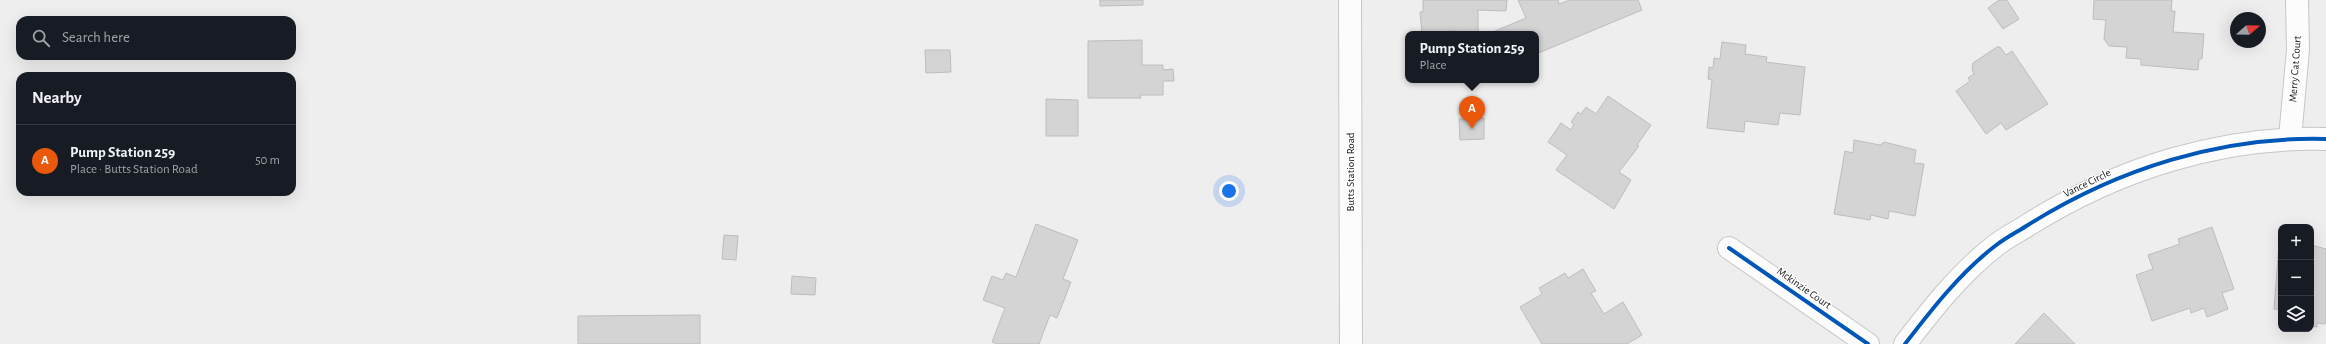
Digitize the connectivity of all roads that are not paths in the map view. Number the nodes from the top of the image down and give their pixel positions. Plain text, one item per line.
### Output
1 (1350, 0) edge
2 (2297, 0) edge
3 (2290, 138) junction
4 (2326, 138) edge
5 (1729, 248) dead end
6 (1351, 344) edge
7 (1868, 344) edge
8 (1905, 344) edge

1 - 6 street, Butts Station Road
2 - 3 street, Merry Cat Court
3 - 4 street, Vance Circle
3 - 8 street, Vance Circle
5 - 7 street, Mckinzie Court

